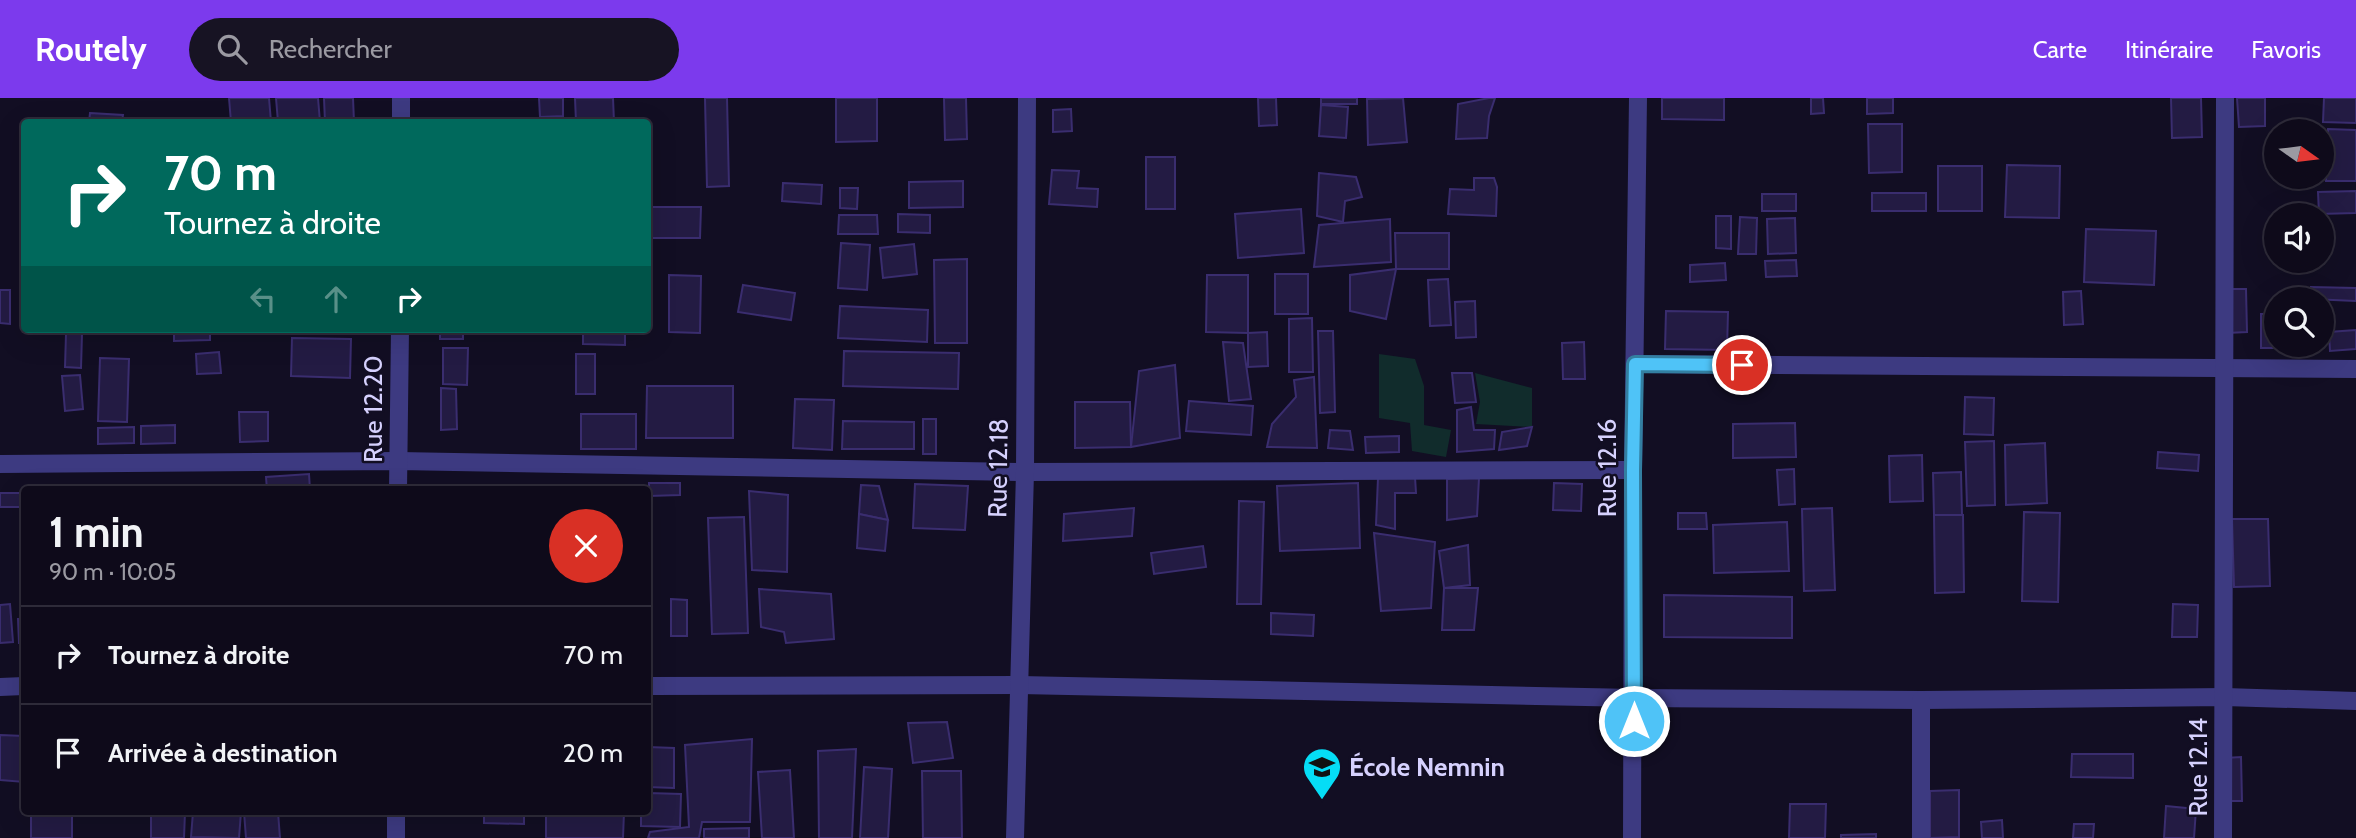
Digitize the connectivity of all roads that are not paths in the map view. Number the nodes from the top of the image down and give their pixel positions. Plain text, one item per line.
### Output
1 (401, 98) edge
2 (1027, 98) edge
3 (1638, 98) edge
4 (2225, 98) edge
5 (401, 119) edge
6 (400, 333) edge
7 (1635, 364) junction
8 (2223, 369) junction
9 (2356, 369) edge
10 (399, 461) junction
11 (0, 464) edge
12 (1633, 470) junction
13 (1025, 472) junction
14 (398, 486) edge
15 (1020, 685) junction
16 (651, 686) edge
17 (0, 687) edge
18 (21, 687) edge
19 (2225, 697) junction
20 (1634, 698) junction
21 (1921, 700) junction
22 (2356, 701) edge
23 (396, 815) edge
24 (396, 838) edge
25 (1015, 838) edge
26 (1632, 838) edge
27 (1921, 838) edge
28 (2223, 838) edge

1 - 5 street
2 - 13 street, Rue 12.18
3 - 7 street, Rue 12.16
4 - 8 street, Rue 12.14
6 - 10 street, Rue 12.20
7 - 8 street
7 - 12 street, Rue 12.16
8 - 9 street
8 - 19 street, Rue 12.14
10 - 11 street
10 - 13 street
10 - 14 street, Rue 12.20
12 - 13 street
12 - 20 street, Rue 12.16
13 - 15 street, Rue 12.18
15 - 16 street
15 - 20 street
15 - 25 street, Rue 12.18
17 - 18 street
19 - 21 street
19 - 22 street
19 - 28 street, Rue 12.14
20 - 21 street
20 - 26 street, Rue 12.16
21 - 27 street
23 - 24 street

